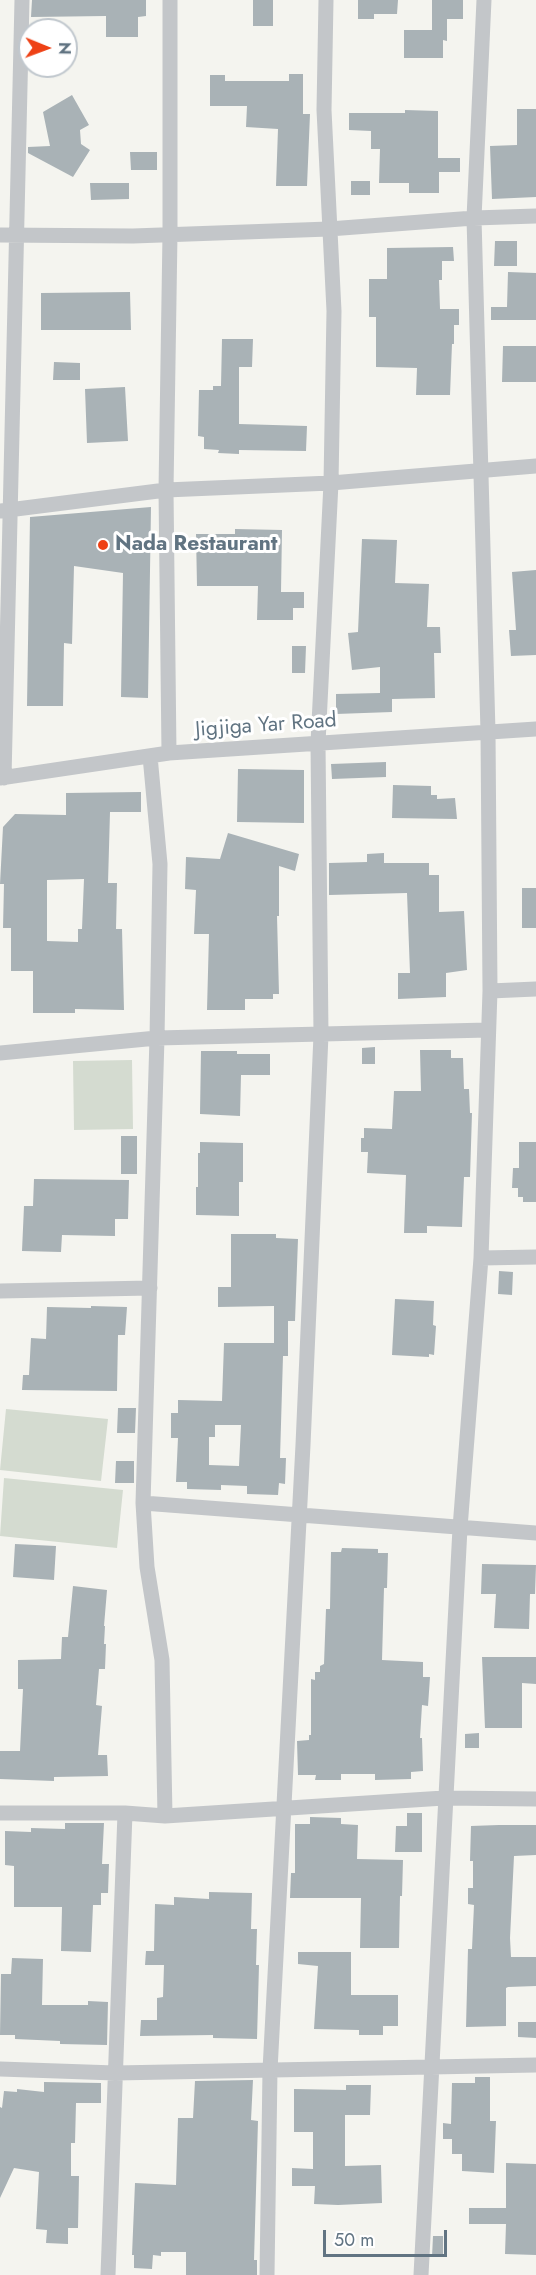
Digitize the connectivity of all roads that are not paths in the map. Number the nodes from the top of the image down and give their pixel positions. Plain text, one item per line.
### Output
1 (22, 0) edge
2 (170, 0) edge
3 (326, 0) edge
4 (484, 0) edge
5 (536, 216) edge
6 (474, 218) junction
7 (329, 229) junction
8 (170, 234) junction
9 (0, 235) edge
10 (16, 236) junction
11 (536, 466) edge
12 (481, 470) junction
13 (331, 483) junction
14 (166, 490) junction
15 (4, 510) edge
16 (536, 729) edge
17 (488, 732) junction
18 (318, 743) junction
19 (169, 753) junction
20 (150, 756) junction
21 (2, 778) edge
22 (536, 989) edge
23 (490, 991) junction
24 (488, 1029) junction
25 (321, 1035) junction
26 (157, 1038) junction
27 (0, 1053) edge
28 (536, 1257) edge
29 (481, 1258) junction
30 (150, 1288) junction
31 (0, 1291) edge
32 (143, 1503) junction
33 (299, 1516) junction
34 (460, 1528) junction
35 (536, 1533) edge
36 (444, 1798) junction
37 (536, 1799) edge
38 (284, 1809) junction
39 (0, 1813) edge
40 (125, 1813) junction
41 (165, 1816) junction
42 (536, 2065) edge
43 (431, 2068) junction
44 (0, 2069) edge
45 (270, 2070) junction
46 (115, 2073) junction
47 (108, 2275) edge
48 (267, 2275) edge
49 (421, 2275) edge

1 - 10 street
2 - 8 street
3 - 7 street
4 - 6 street
5 - 6 street
6 - 7 street
6 - 12 street
7 - 8 street
7 - 13 street
8 - 10 street
8 - 14 street
9 - 10 street
10 - 15 street
11 - 12 street
12 - 13 street
12 - 17 street
13 - 14 street
13 - 18 street
14 - 15 street
14 - 19 street
15 - 21 street
16 - 17 street, Jigjiga Yar Road
17 - 18 street, Jigjiga Yar Road
17 - 23 street
18 - 19 street, Jigjiga Yar Road
18 - 25 street
19 - 20 street, Jigjiga Yar Road
20 - 21 street, Jigjiga Yar Road
20 - 26 street
22 - 23 street
23 - 24 street
24 - 25 street
24 - 29 street
25 - 26 street
25 - 33 street
26 - 27 street
26 - 30 street
28 - 29 street
29 - 34 street
30 - 31 street
30 - 32 street
32 - 33 street
32 - 41 street
33 - 34 street
33 - 38 street
34 - 35 street
34 - 36 street
36 - 37 street
36 - 38 street
36 - 43 street
38 - 41 street
38 - 45 street
39 - 40 street
40 - 41 street
40 - 46 street
42 - 43 street
43 - 45 street
43 - 49 street
44 - 46 street
45 - 46 street
45 - 48 street
46 - 47 street

